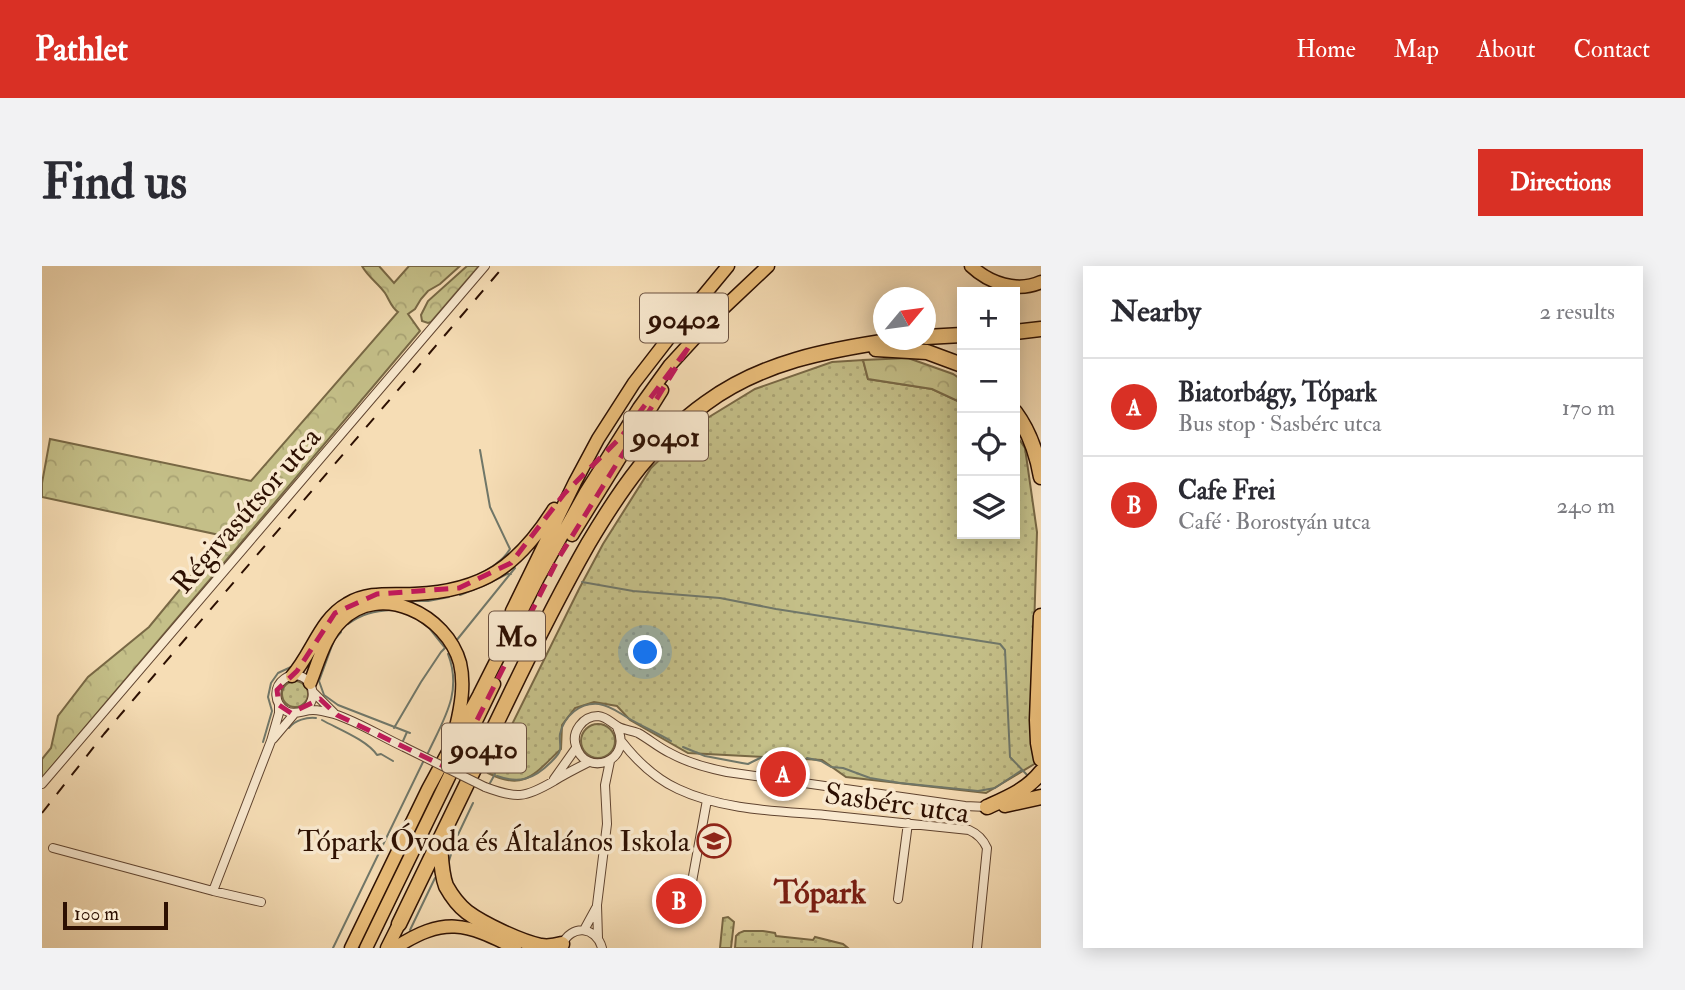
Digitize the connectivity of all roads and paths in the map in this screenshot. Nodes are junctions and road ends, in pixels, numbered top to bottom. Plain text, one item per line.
1 (485, 266) edge
2 (728, 266) edge
3 (768, 266) edge
4 (971, 266) edge
5 (1041, 282) edge
6 (1041, 329) edge
7 (1020, 331) edge
8 (957, 335) edge
9 (936, 336) edge
10 (873, 343) edge
11 (688, 348) junction
12 (840, 348) junction
13 (957, 363) edge
14 (1016, 413) edge
15 (1041, 477) edge
16 (575, 482) junction
17 (615, 499) joint
18 (1041, 617) edge
19 (292, 676) junction
20 (312, 688) junction
21 (279, 705) junction
22 (300, 712) junction
23 (337, 715) junction
24 (618, 727) junction
25 (460, 729) junction
26 (271, 741) junction
27 (622, 741) junction
28 (450, 747) junction
29 (576, 748) junction
30 (612, 759) junction
31 (1041, 759) edge
32 (591, 762) junction
33 (643, 766) junction
34 (1041, 772) edge
35 (552, 782) junction
36 (42, 784) edge
37 (605, 785) junction
38 (1035, 793) edge
39 (707, 800) junction
40 (987, 807) joint
41 (908, 823) junction
42 (440, 838) junction
43 (53, 848) dead end
44 (691, 887) dead end
45 (214, 891) junction
46 (898, 899) dead end
47 (261, 902) dead end
48 (597, 905) junction
49 (399, 923) joint
50 (584, 930) junction
51 (598, 938) junction
52 (562, 946) edge
53 (351, 948) edge
54 (366, 948) edge
55 (387, 948) edge
56 (396, 948) edge
57 (515, 948) edge
58 (602, 948) edge
59 (977, 948) edge

1 - 36 street, Régivasútsor utca
2 - 16 highway, 90402
3 - 11 highway, M0
4 - 5 highway
6 - 7 highway
8 - 9 highway
10 - 12 highway, 90401
11 - 25 highway, M0
11 - 54 highway, M0
12 - 13 highway
12 - 17 highway, 90401
14 - 15 highway
16 - 19 highway
16 - 25 highway, 90402
17 - 42 highway, 90410
18 - 31 highway
19 - 20 street
19 - 21 street
20 - 22 street
20 - 23 street
20 - 28 highway
21 - 22 street
21 - 26 street
22 - 23 street
22 - 26 street
23 - 35 street, bridge
24 - 27 street
24 - 29 street
24 - 40 street
25 - 28 highway, M0
26 - 45 street
27 - 30 street
27 - 33 street, Sasbérc utca
28 - 53 highway, M0
29 - 32 street
29 - 35 street
30 - 32 street
30 - 33 street, Sasbérc utca
30 - 37 street
32 - 35 street
32 - 37 street
33 - 39 street, Sasbérc utca
34 - 38 highway
37 - 48 street
38 - 40 highway
39 - 41 street, Sasbérc utca
39 - 44 street
41 - 46 street
41 - 59 street, Sasbérc utca
42 - 49 highway, 90410
42 - 52 highway
43 - 45 street
45 - 47 street
48 - 50 street
48 - 51 street
49 - 55 highway, 90410
50 - 51 street
50 - 52 street
51 - 58 street
56 - 57 highway

